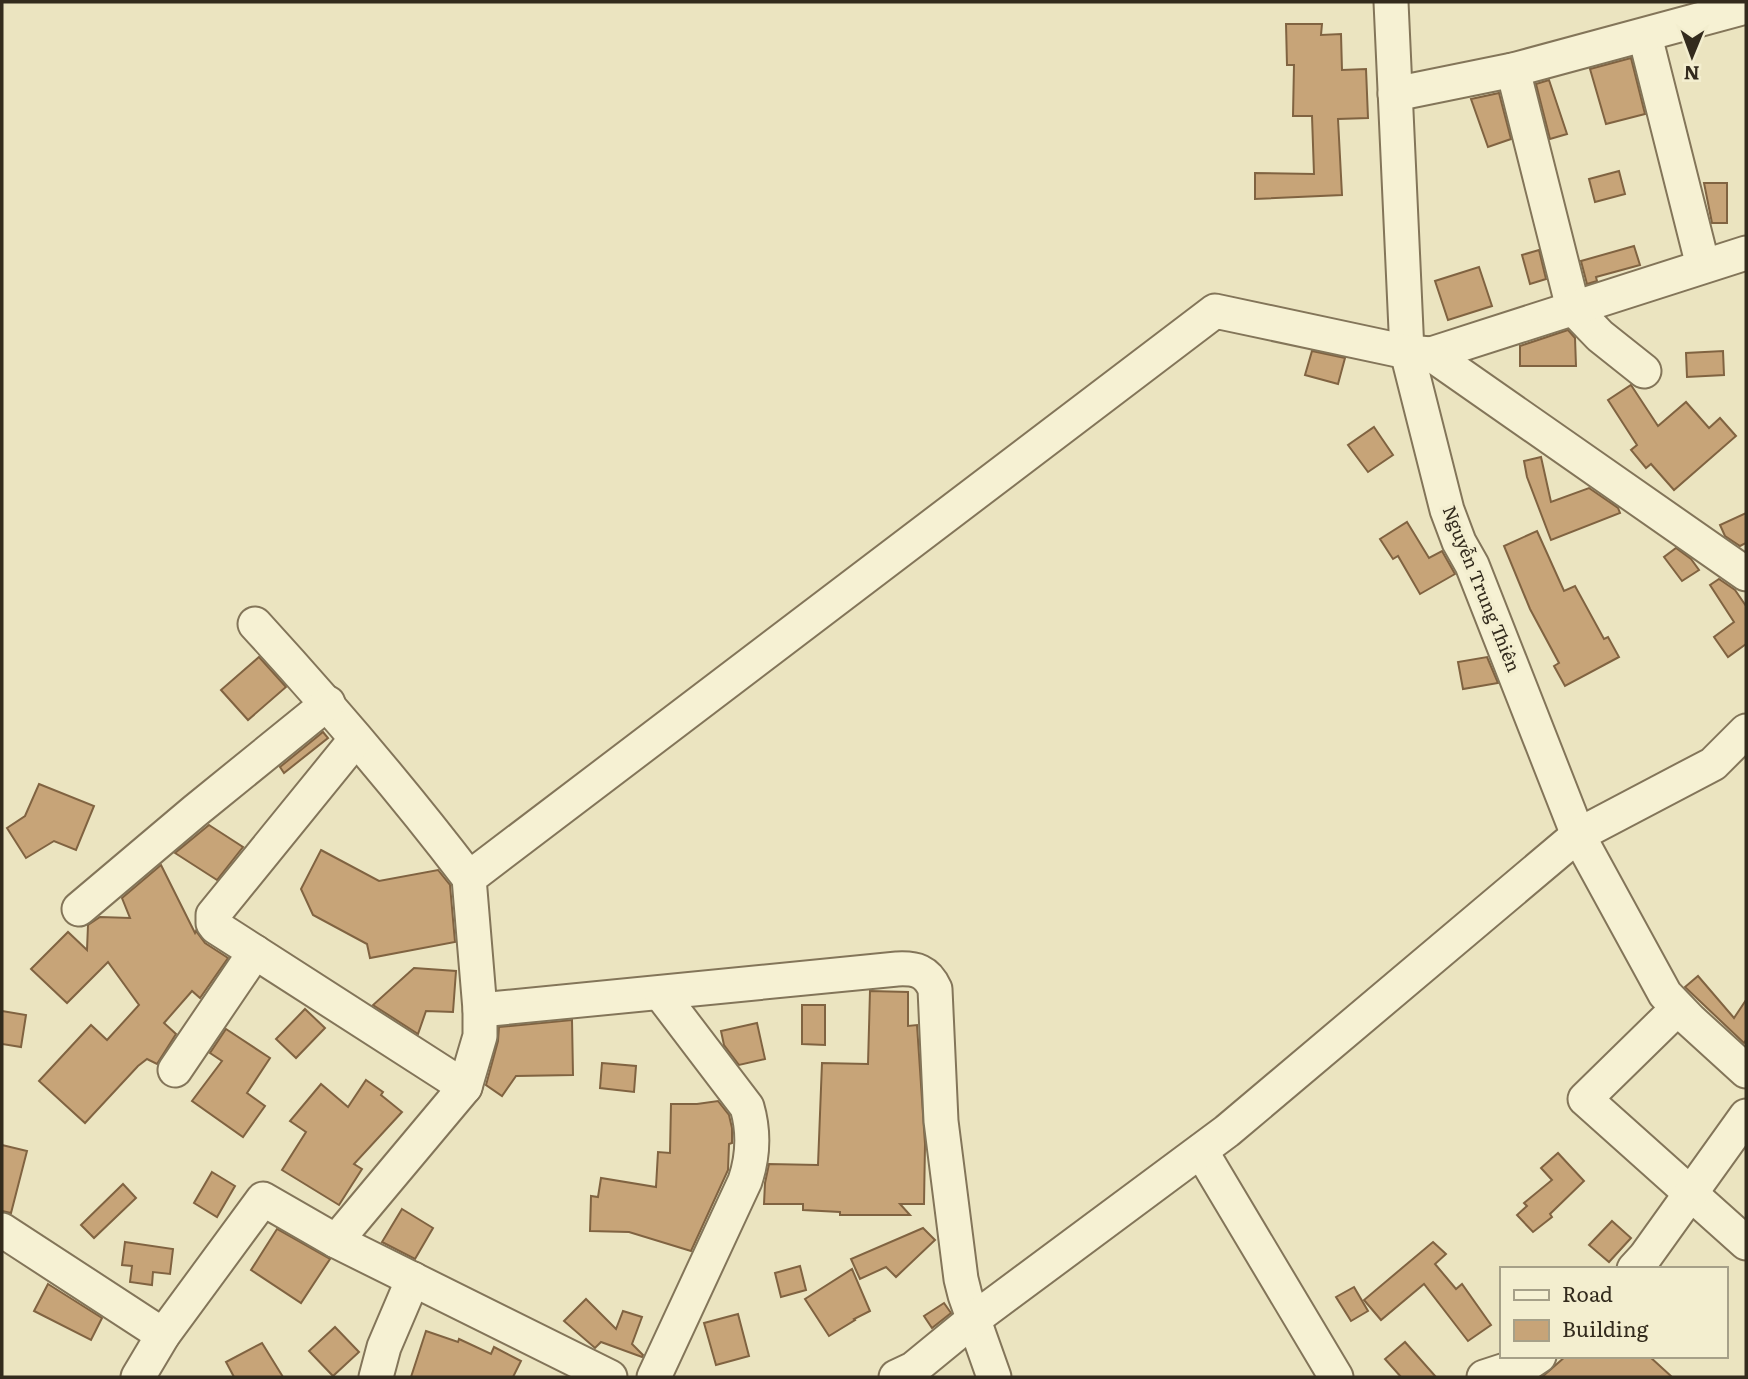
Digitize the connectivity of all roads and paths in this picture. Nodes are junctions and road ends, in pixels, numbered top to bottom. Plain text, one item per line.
1 (1391, 2) edge
2 (1746, 7) edge
3 (1645, 36) junction
4 (1513, 70) junction
5 (1395, 94) junction
6 (1746, 253) edge
7 (1703, 266) junction
8 (1573, 308) junction
9 (1419, 353) junction
10 (1644, 371) dead end
11 (1746, 574) edge
12 (256, 624) dead end
13 (328, 704) junction
14 (1746, 731) edge
15 (356, 739) junction
16 (1578, 835) junction
17 (469, 878) junction
18 (79, 909) dead end
19 (255, 952) junction
20 (661, 994) junction
21 (1678, 1008) junction
22 (480, 1010) junction
23 (174, 1070) dead end
24 (1746, 1071) edge
25 (466, 1087) junction
26 (1746, 1115) edge
27 (1201, 1151) junction
28 (1691, 1192) junction
29 (2, 1230) edge
30 (335, 1241) junction
31 (1746, 1243) edge
32 (1636, 1267) edge
33 (413, 1279) junction
34 (974, 1319) junction
35 (163, 1335) junction
36 (1536, 1358) edge
37 (603, 1376) edge
38 (138, 1377) edge
39 (376, 1377) edge
40 (654, 1377) edge
41 (897, 1377) edge
42 (995, 1377) edge
43 (1336, 1377) edge
44 (1484, 1377) edge

1 - 5 street, Nguyễn Trung Thiên
2 - 3 street
3 - 4 street
3 - 7 street
4 - 5 street
4 - 8 street
5 - 9 street, Nguyễn Trung Thiên
6 - 7 street
7 - 8 street
8 - 9 street
8 - 10 street
9 - 11 street
9 - 16 street, Nguyễn Trung Thiên
9 - 17 street
12 - 13 street
13 - 15 street
13 - 18 street
14 - 16 street
15 - 17 street
15 - 19 street
16 - 21 street, Nguyễn Trung Thiên
16 - 27 street
17 - 22 street
19 - 23 street
19 - 25 street
20 - 22 street
20 - 34 street
20 - 40 street
21 - 24 street, Nguyễn Trung Thiên
21 - 28 street
22 - 25 street
25 - 30 street
26 - 28 street
27 - 34 street
27 - 43 street
28 - 31 street
28 - 32 street
29 - 35 street
30 - 33 street
30 - 35 street
33 - 37 street
33 - 39 street
34 - 41 street
34 - 42 street
35 - 38 street
36 - 44 street

